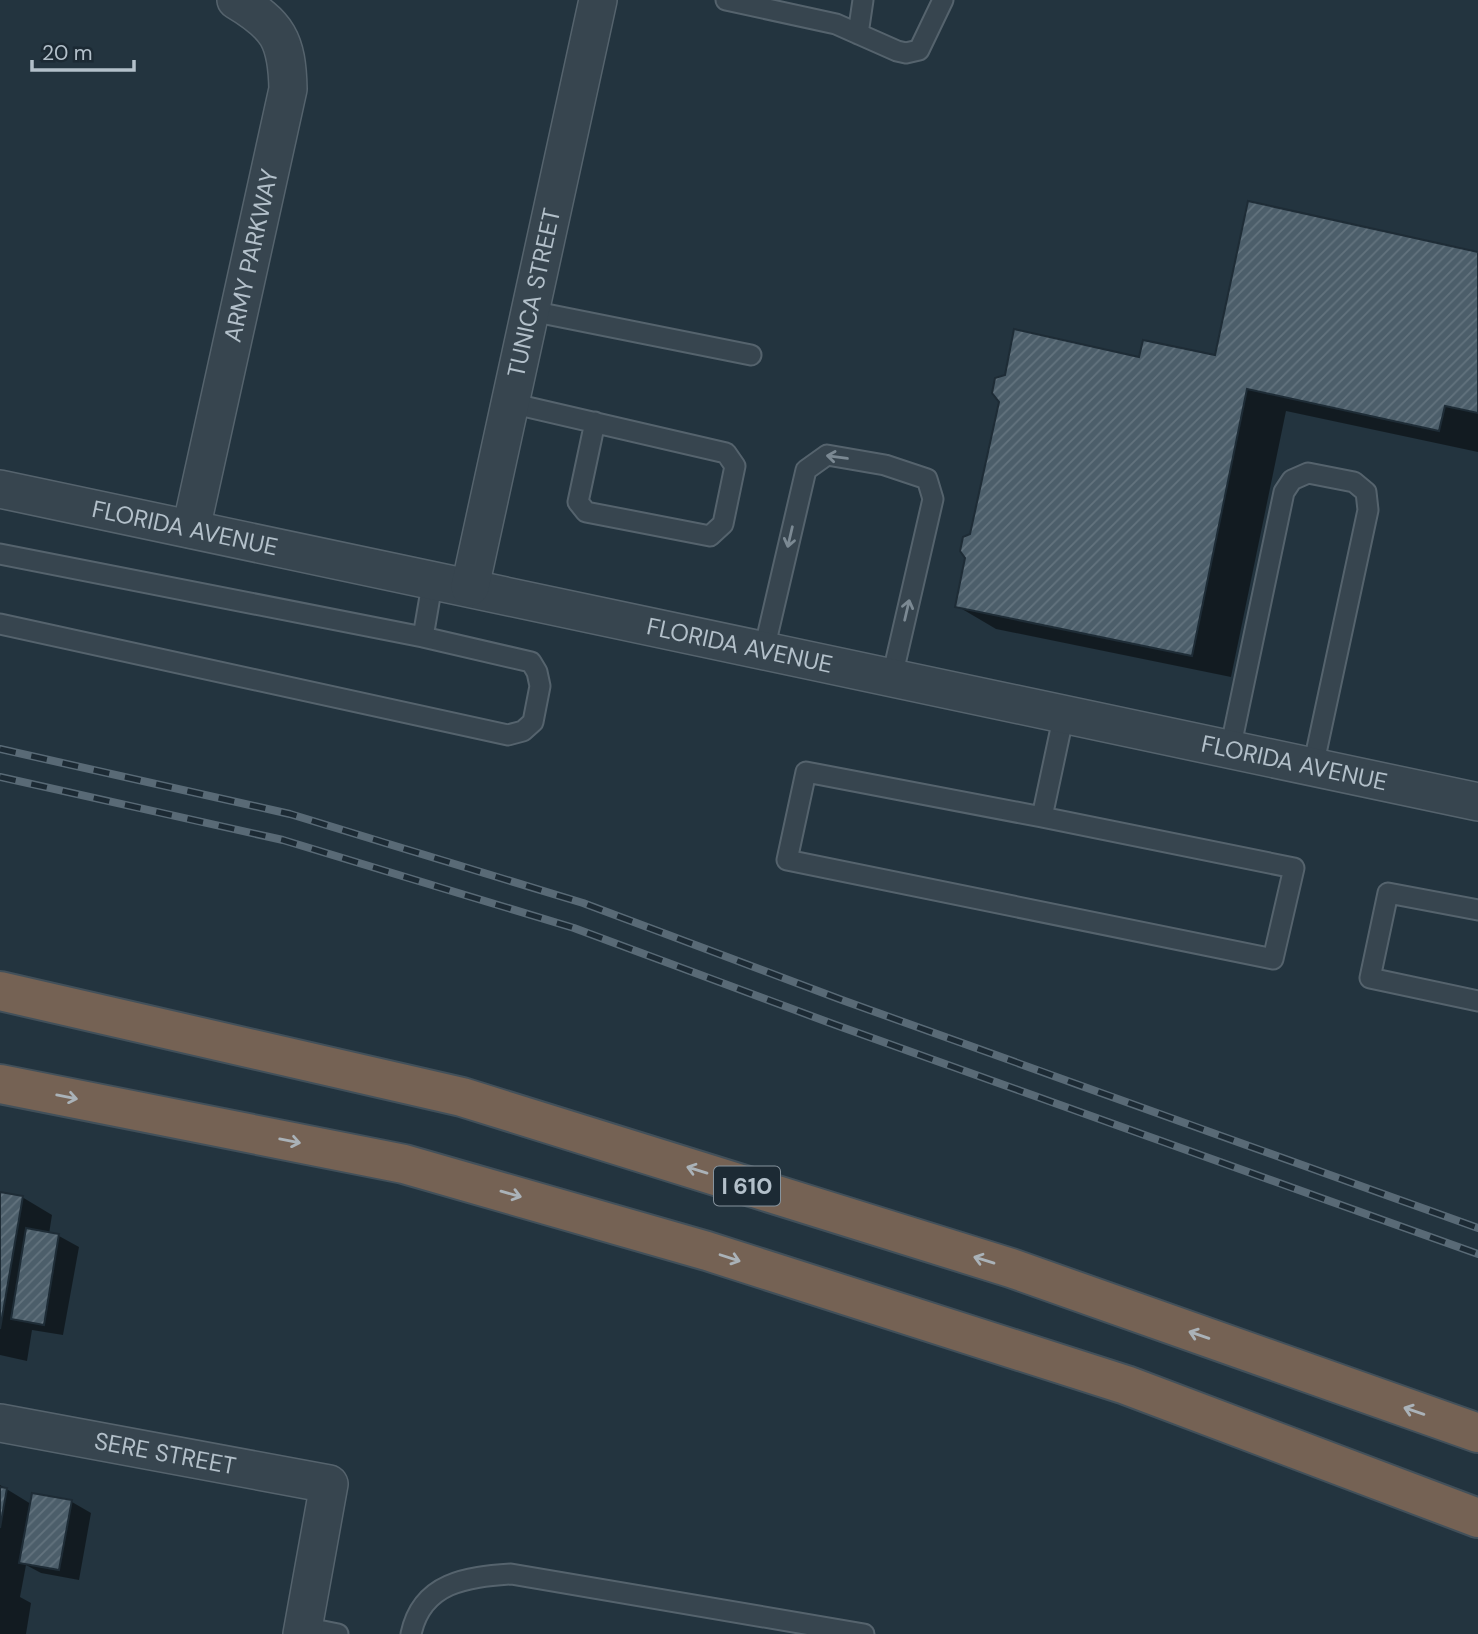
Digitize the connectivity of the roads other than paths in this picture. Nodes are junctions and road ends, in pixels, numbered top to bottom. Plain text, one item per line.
1 (236, 0) edge
2 (598, 0) edge
3 (726, 0) edge
4 (863, 0) edge
5 (943, 0) edge
6 (767, 4) edge
7 (858, 34) junction
8 (531, 311) junction
9 (751, 355) dead end
10 (510, 403) junction
11 (596, 422) junction
12 (0, 489) edge
13 (191, 529) junction
14 (0, 554) edge
15 (433, 579) junction
16 (470, 587) junction
17 (0, 624) edge
18 (424, 637) junction
19 (764, 650) junction
20 (892, 677) junction
21 (1064, 715) junction
22 (1230, 750) junction
23 (1313, 767) junction
24 (1478, 802) edge
25 (1042, 817) junction
26 (1478, 910) edge
27 (0, 990) edge
28 (1478, 1002) edge
29 (0, 1084) edge
30 (0, 1423) edge
31 (1478, 1433) edge
32 (1478, 1518) edge
33 (314, 1632) edge
34 (411, 1634) edge
35 (864, 1634) edge

1 - 13 street, ARMY PARKWAY
2 - 8 street, TUNICA STREET
3 - 6 lane
4 - 7 lane
5 - 7 lane
6 - 7 lane
8 - 9 lane
8 - 10 street, TUNICA STREET
10 - 11 lane
10 - 16 street, TUNICA STREET
11 - 11 lane
12 - 13 street, FLORIDA AVENUE
13 - 15 street, FLORIDA AVENUE
14 - 18 lane
15 - 16 street, FLORIDA AVENUE
15 - 18 lane
16 - 19 street, FLORIDA AVENUE
17 - 18 lane
19 - 20 street, FLORIDA AVENUE
20 -> 19 lane
20 - 21 street, FLORIDA AVENUE
21 - 22 street, FLORIDA AVENUE
21 - 25 lane
22 - 23 street, FLORIDA AVENUE
22 - 23 lane
23 - 24 street, FLORIDA AVENUE
25 - 25 lane
26 - 28 lane
31 -> 27 highway, I 610
29 -> 32 highway
30 - 33 street, SERE STREET
34 - 35 lane

